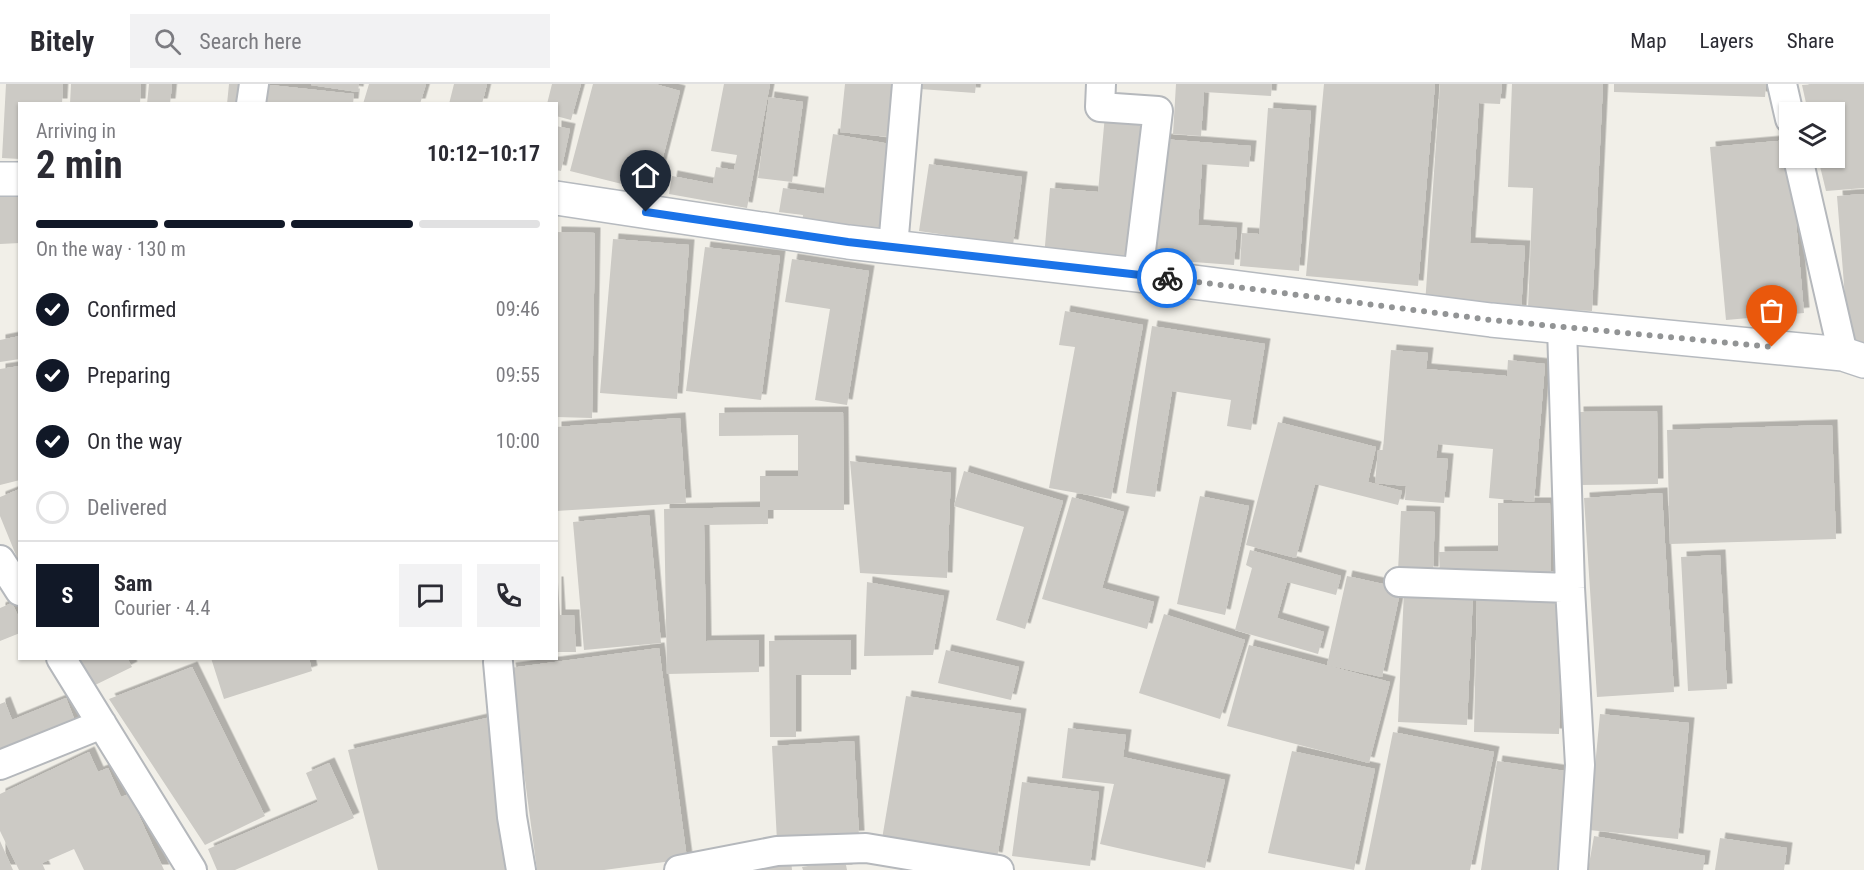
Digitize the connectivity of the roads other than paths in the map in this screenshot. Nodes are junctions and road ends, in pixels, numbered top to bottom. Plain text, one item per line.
1 (254, 84) edge
2 (907, 84) edge
3 (1101, 84) edge
4 (1782, 84) edge
5 (251, 102) edge
6 (1786, 102) edge
7 (1801, 168) edge
8 (0, 179) edge
9 (18, 179) edge
10 (558, 198) edge
11 (893, 247) junction
12 (1138, 275) junction
13 (1562, 327) junction
14 (1853, 357) edge
15 (0, 560) edge
16 (1399, 582) dead end
17 (18, 588) edge
18 (1570, 588) junction
19 (62, 660) edge
20 (498, 662) dead end
21 (102, 724) junction
22 (0, 765) edge
23 (192, 870) edge
24 (521, 870) edge
25 (679, 870) edge
26 (999, 870) edge
27 (1573, 870) edge

1 - 5 street
2 - 11 street
3 - 12 street
4 - 6 street
7 - 14 street
8 - 9 street
10 - 11 street
11 - 12 street
12 - 13 street
13 - 14 street
13 - 18 street
15 - 17 street
16 - 18 street
18 - 27 street
19 - 21 street
20 - 24 street
21 - 22 street
21 - 23 street
25 - 26 street

